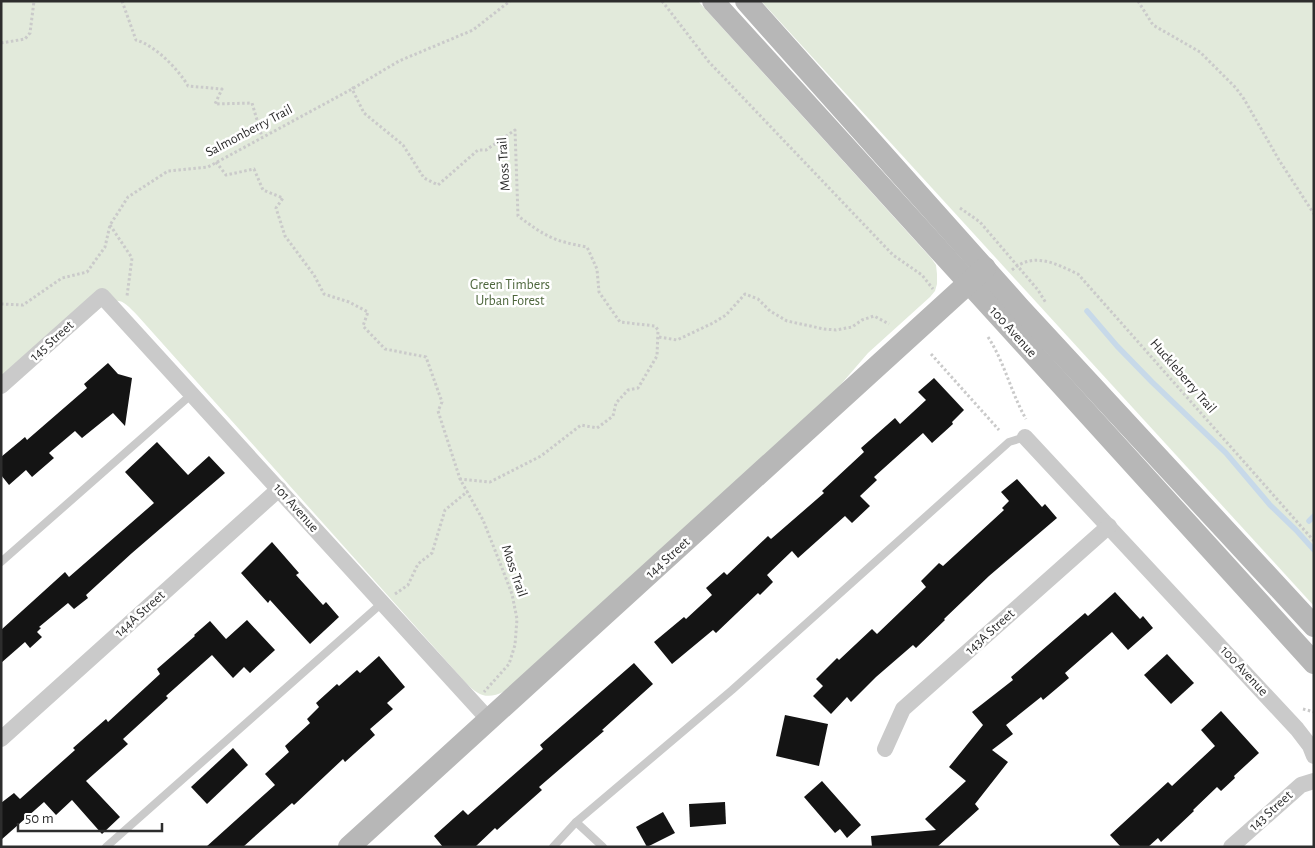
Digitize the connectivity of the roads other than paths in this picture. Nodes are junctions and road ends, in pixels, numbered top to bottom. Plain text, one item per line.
1 (713, 1) edge
2 (746, 1) edge
3 (985, 268) junction
4 (969, 283) junction
5 (102, 296) joint
6 (1, 386) edge
7 (192, 394) junction
8 (1025, 437) joint
9 (279, 489) junction
10 (1109, 526) junction
11 (1, 562) edge
12 (382, 603) junction
13 (1314, 626) edge
14 (1314, 663) edge
15 (490, 721) junction
16 (1, 739) edge
17 (885, 749) dead end
18 (1314, 756) edge
19 (1314, 781) edge
20 (576, 822) junction
21 (106, 847) edge
22 (349, 847) edge
23 (553, 847) edge
24 (603, 847) edge
25 (1232, 847) edge

1 - 4 main road, 100 Avenue
2 - 3 main road, 100 Avenue
3 - 4 main road, 144 Street
3 - 13 main road, 100 Avenue
4 - 14 main road, 100 Avenue
4 - 15 main road, 144 Street
5 - 6 street, 145 Street
5 - 7 street, 101 Avenue
7 - 9 street, 101 Avenue
7 - 11 lane
8 - 10 street, 100 Avenue
8 - 20 lane
9 - 12 street, 101 Avenue
9 - 16 street, 144A Street
10 - 17 street, 143A Street
10 - 18 street, 100 Avenue
12 - 15 street, 101 Avenue
12 - 21 lane
15 - 22 main road, 144 Street
19 - 25 street, 143 Street
20 - 23 lane
20 - 24 lane

